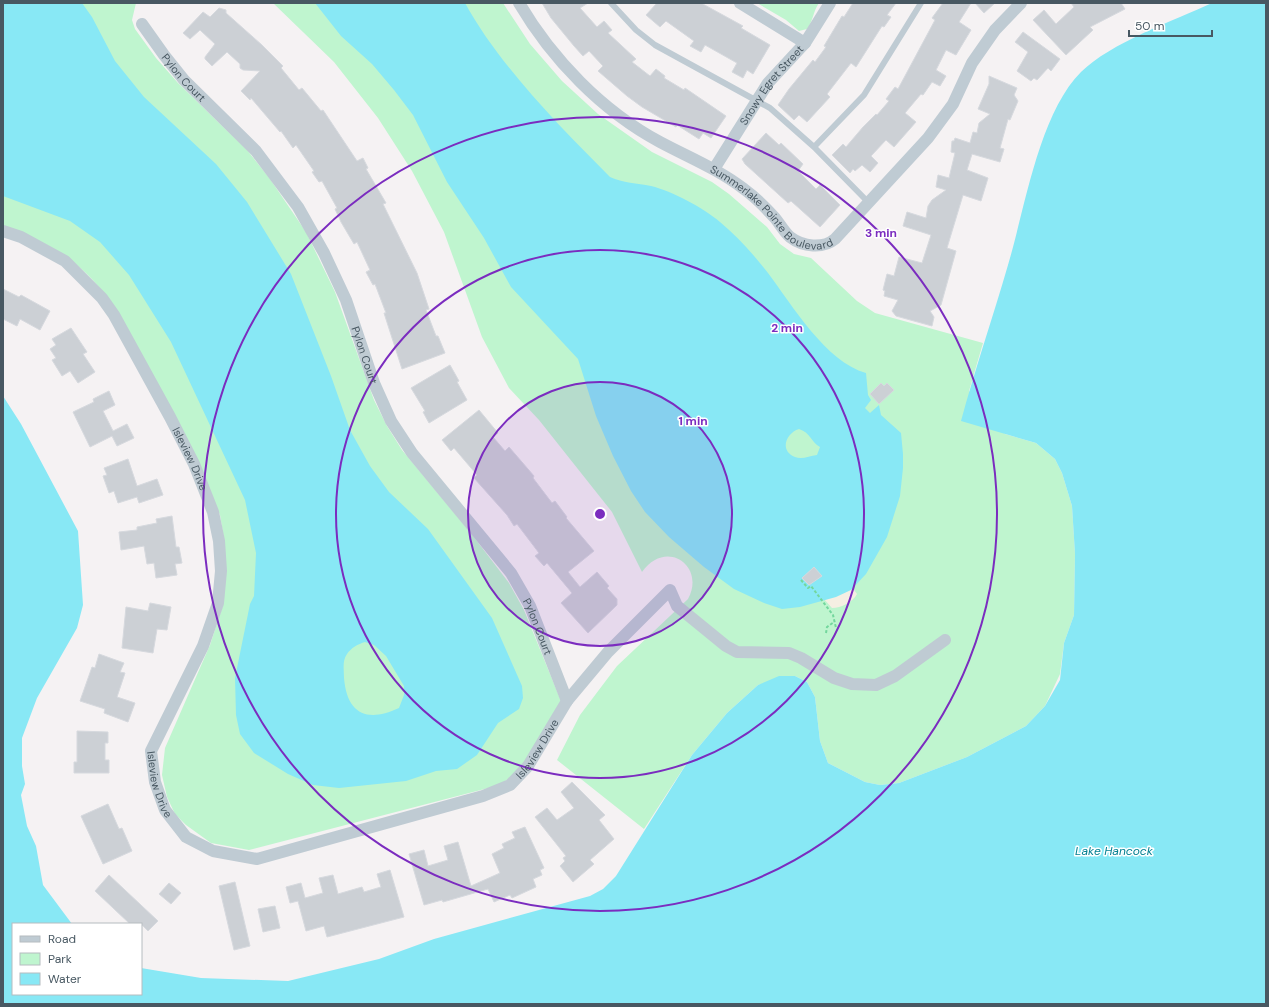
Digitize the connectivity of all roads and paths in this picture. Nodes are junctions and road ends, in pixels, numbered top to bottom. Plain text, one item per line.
1 (519, 3) edge
2 (611, 3) edge
3 (740, 3) edge
4 (830, 3) edge
5 (921, 3) edge
6 (1021, 3) edge
7 (142, 24) dead end
8 (805, 43) junction
9 (758, 100) junction
10 (814, 147) junction
11 (714, 168) junction
12 (869, 202) junction
13 (3, 231) edge
14 (801, 580) dead end
15 (834, 622) junction
16 (836, 628) dead end
17 (826, 633) dead end
18 (945, 640) dead end
19 (567, 701) junction

1 - 11 street, Summerlake Pointe Boulevard
2 - 9 lane
3 - 8 street
4 - 8 street, Snowy Egret Street
5 - 10 lane
6 - 12 street, Summerlake Pointe Boulevard
7 - 19 street, Pylon Court
8 - 9 street, Snowy Egret Street
9 - 10 lane
9 - 11 street, Snowy Egret Street
10 - 12 lane
11 - 12 street, Summerlake Pointe Boulevard
13 - 19 street, Isleview Drive
14 - 15 path
15 - 16 path
15 - 17 path
18 - 19 street, Isleview Drive

